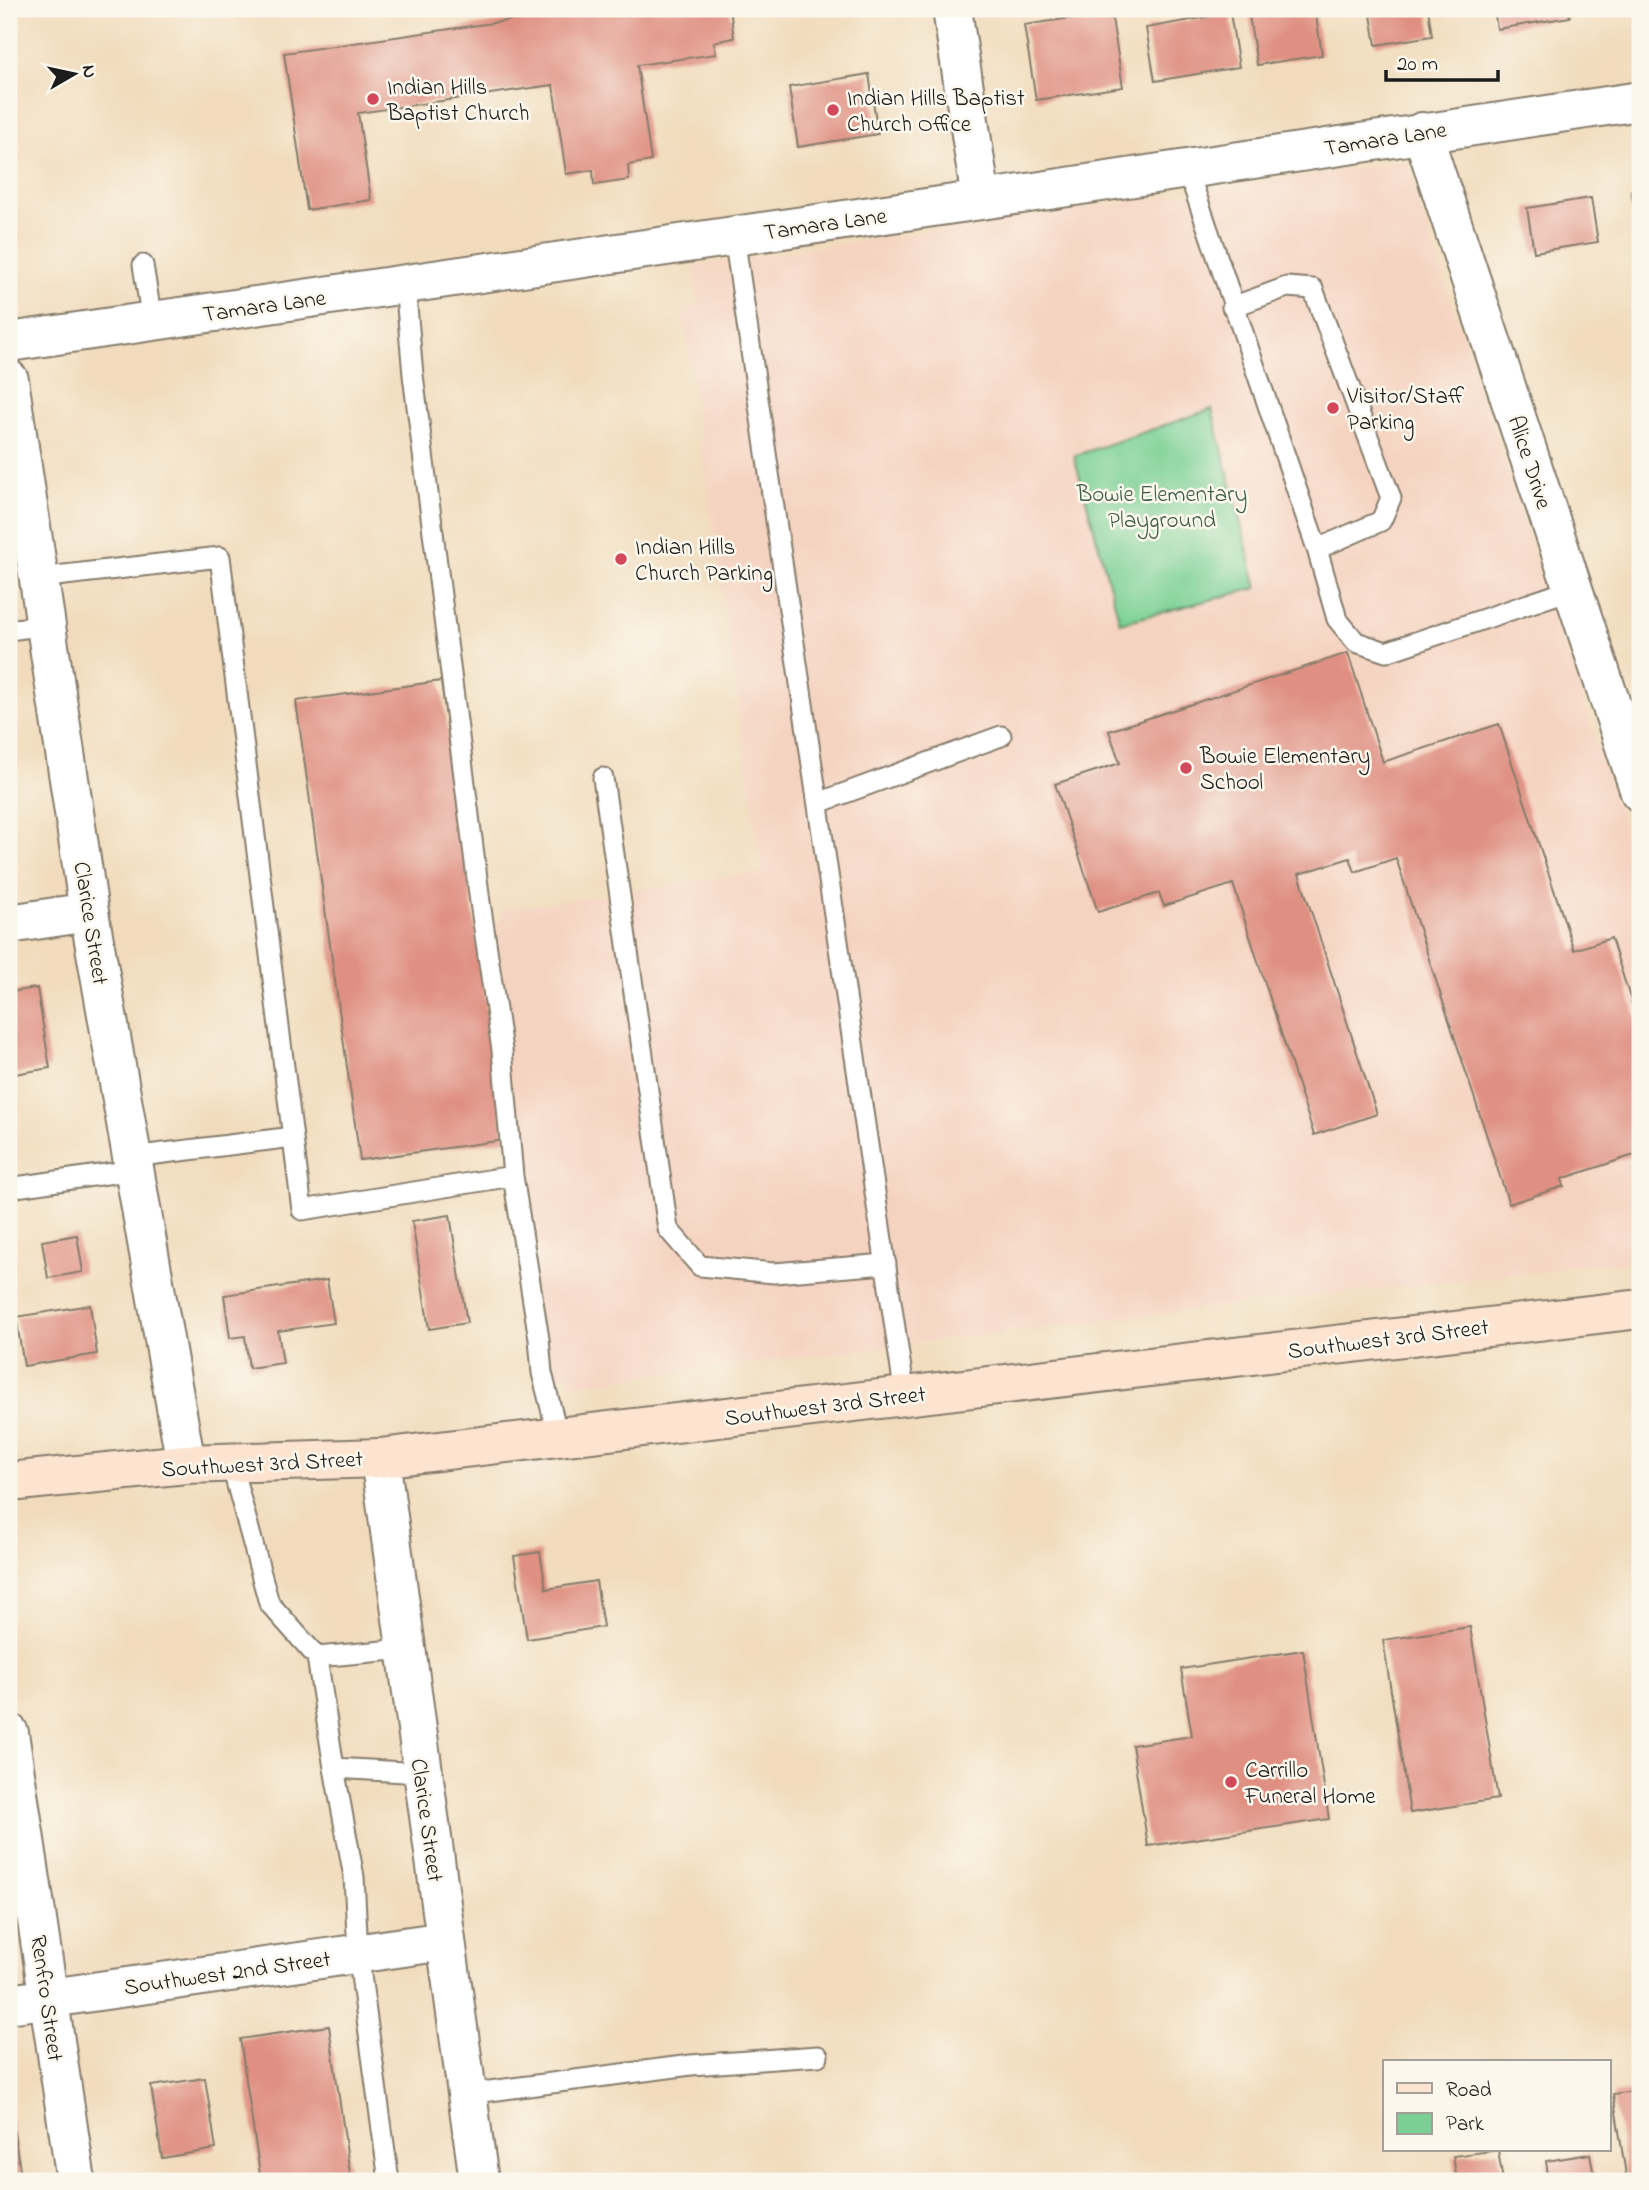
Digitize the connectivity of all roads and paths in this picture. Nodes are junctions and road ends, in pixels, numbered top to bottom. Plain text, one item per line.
1 (952, 9) edge
2 (1640, 101) edge
3 (1422, 132) junction
4 (1186, 168) junction
5 (981, 200) junction
6 (734, 236) junction
7 (143, 265) dead end
8 (405, 284) junction
9 (1232, 307) junction
10 (152, 321) junction
11 (9, 342) edge
12 (9, 380) edge
13 (1317, 549) junction
14 (39, 578) junction
15 (1573, 589) junction
16 (46, 625) junction
17 (9, 630) edge
18 (1628, 718) edge
19 (1001, 736) dead end
20 (603, 778) dead end
21 (1640, 792) edge
22 (818, 803) junction
23 (89, 912) junction
24 (9, 924) edge
25 (293, 1137) junction
26 (133, 1163) junction
27 (513, 1175) junction
28 (9, 1188) edge
29 (886, 1264) junction
30 (1640, 1309) edge
31 (905, 1396) junction
32 (558, 1437) junction
33 (380, 1458) junction
34 (231, 1463) junction
35 (186, 1464) junction
36 (9, 1482) edge
37 (405, 1649) junction
38 (317, 1657) junction
39 (9, 1732) edge
40 (334, 1768) junction
41 (422, 1773) junction
42 (445, 1941) junction
43 (358, 1954) junction
44 (48, 1998) junction
45 (9, 2004) edge
46 (818, 2056) dead end
47 (466, 2094) junction
48 (76, 2181) edge
49 (389, 2181) edge
50 (479, 2181) edge

1 - 5 street
2 - 3 street, Tamara Lane
3 - 4 street, Tamara Lane
3 - 15 street, Alice Drive
4 - 5 street, Tamara Lane
4 - 9 lane
5 - 6 street, Tamara Lane
6 - 8 street, Tamara Lane
6 - 22 lane
7 - 10 lane
8 - 10 street, Tamara Lane
8 - 27 lane
9 - 13 lane
9 - 13 lane
10 - 11 street, Tamara Lane
12 - 14 street, Clarice Street
13 - 15 lane
14 - 16 street, Clarice Street
14 - 25 lane
15 - 18 street, Alice Drive
16 - 17 lane
16 - 23 street, Clarice Street
18 - 21 street, Alice Drive
19 - 22 lane
20 - 29 lane
22 - 29 lane
23 - 24 street
23 - 26 street, Clarice Street
25 - 26 lane
25 - 27 lane
26 - 28 lane
26 - 35 street, Clarice Street
27 - 32 lane
29 - 31 lane
30 - 31 street, Southwest 3rd Street
31 - 32 street, Southwest 3rd Street
32 - 33 street, Southwest 3rd Street
33 - 34 street, Southwest 3rd Street
33 - 37 street, Clarice Street
34 - 35 street, Southwest 3rd Street
34 - 38 lane
35 - 36 street, Southwest 3rd Street
37 - 38 lane
37 - 41 street, Clarice Street
38 - 40 lane
39 - 44 street, Renfro Street
40 - 41 lane
40 - 43 lane
41 - 42 street, Clarice Street
42 - 43 street, Southwest 2nd Street
42 - 47 street, Clarice Street
43 - 44 street, Southwest 2nd Street
43 - 49 lane
44 - 45 street, Southwest 2nd Street
44 - 48 street, Renfro Street
46 - 47 lane
47 - 50 street, Clarice Street

